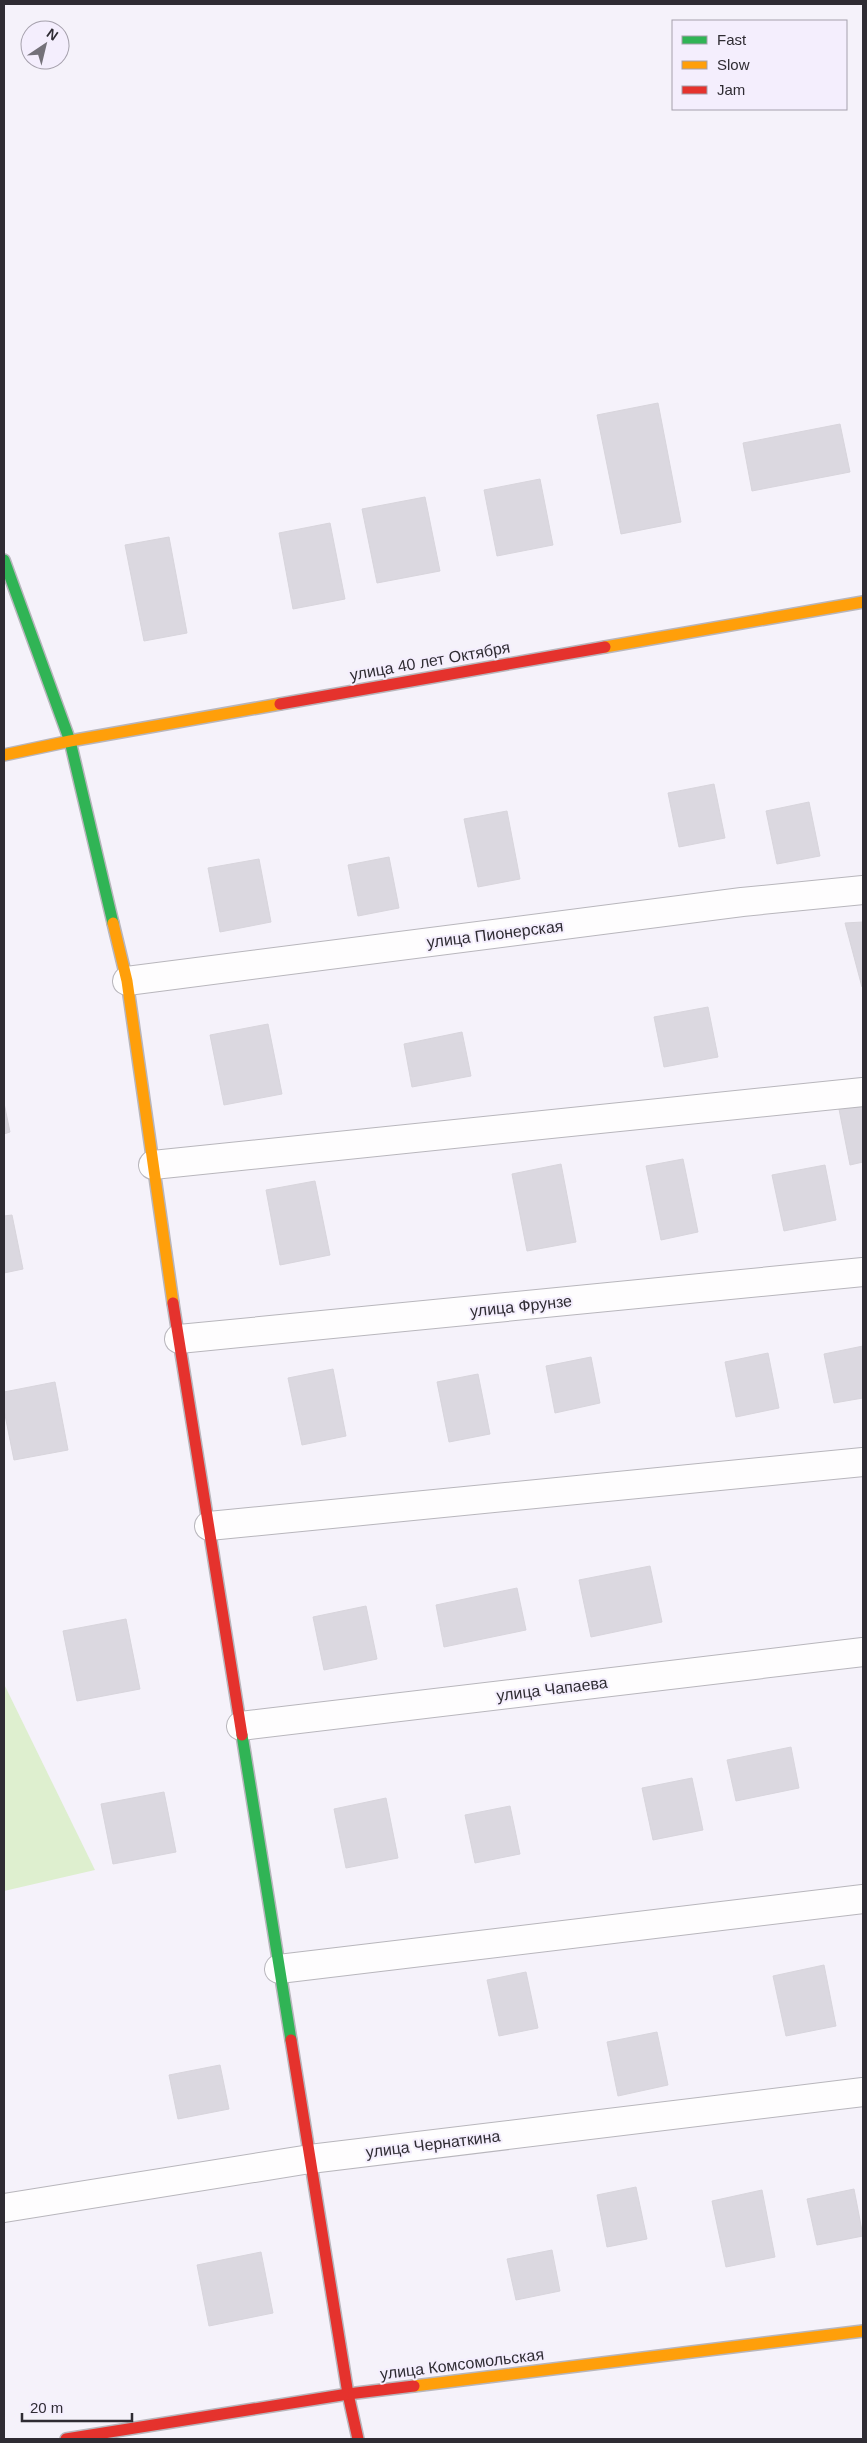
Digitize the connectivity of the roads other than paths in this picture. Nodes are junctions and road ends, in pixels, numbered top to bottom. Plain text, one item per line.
1 (4, 560) edge
2 (863, 602) edge
3 (70, 741) junction
4 (4, 756) edge
5 (863, 890) edge
6 (127, 981) junction
7 (863, 1092) edge
8 (153, 1165) junction
9 (863, 1272) edge
10 (179, 1339) junction
11 (863, 1462) edge
12 (209, 1526) junction
13 (863, 1652) edge
14 (241, 1726) junction
15 (863, 1899) edge
16 (279, 1968) junction
17 (863, 2092) edge
18 (310, 2159) junction
19 (4, 2208) edge
20 (863, 2331) edge
21 (348, 2394) junction
22 (66, 2439) edge
23 (358, 2439) edge

1 - 3 street
2 - 3 street, улица 40 лет Октября
3 - 4 street, улица 40 лет Октября
3 - 6 street
5 - 6 street, улица Пионерская
6 - 8 street
7 - 8 street
8 - 10 street
9 - 10 street, улица Фрунзе
10 - 12 street
11 - 12 street
12 - 14 street
13 - 14 street, улица Чапаева
14 - 16 street
15 - 16 street
16 - 18 street
17 - 18 street, улица Чернаткина
18 - 19 street, улица Чернаткина
18 - 21 street
20 - 21 street, улица Комсомольская
21 - 22 street, улица Комсомольская
21 - 23 street

